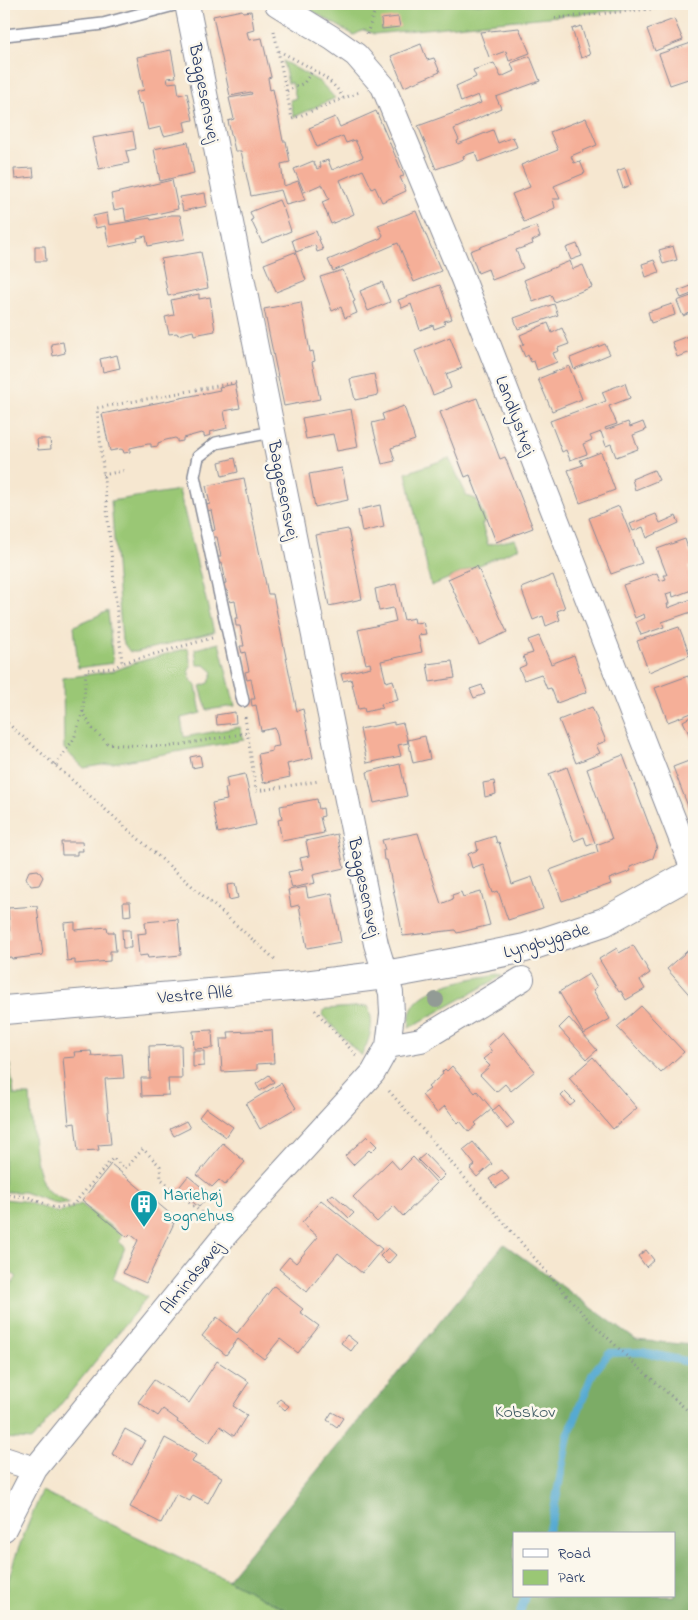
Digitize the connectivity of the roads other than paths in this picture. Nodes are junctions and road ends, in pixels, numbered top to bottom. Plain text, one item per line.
1 (178, 4) edge
2 (187, 4) edge
3 (275, 13) edge
4 (5, 35) dead end
5 (272, 432) junction
6 (243, 701) road end
7 (694, 872) edge
8 (386, 976) junction
9 (522, 979) dead end
10 (4, 1010) edge
11 (388, 1046) junction
12 (4, 1459) edge
13 (35, 1468) junction
14 (4, 1529) edge

1 - 4 lane
2 - 5 street, Baggesensvej
3 - 7 street, Landlystvej
5 - 6 lane
5 - 8 street, Baggesensvej
7 - 8 street, Lyngbygade
8 - 10 street, Vestre Allé
8 - 11 street, Almindsøvej
9 - 11 street, Lyngbygade
11 - 13 street, Almindsøvej
12 - 13 street
13 - 14 street, Almindsøvej

